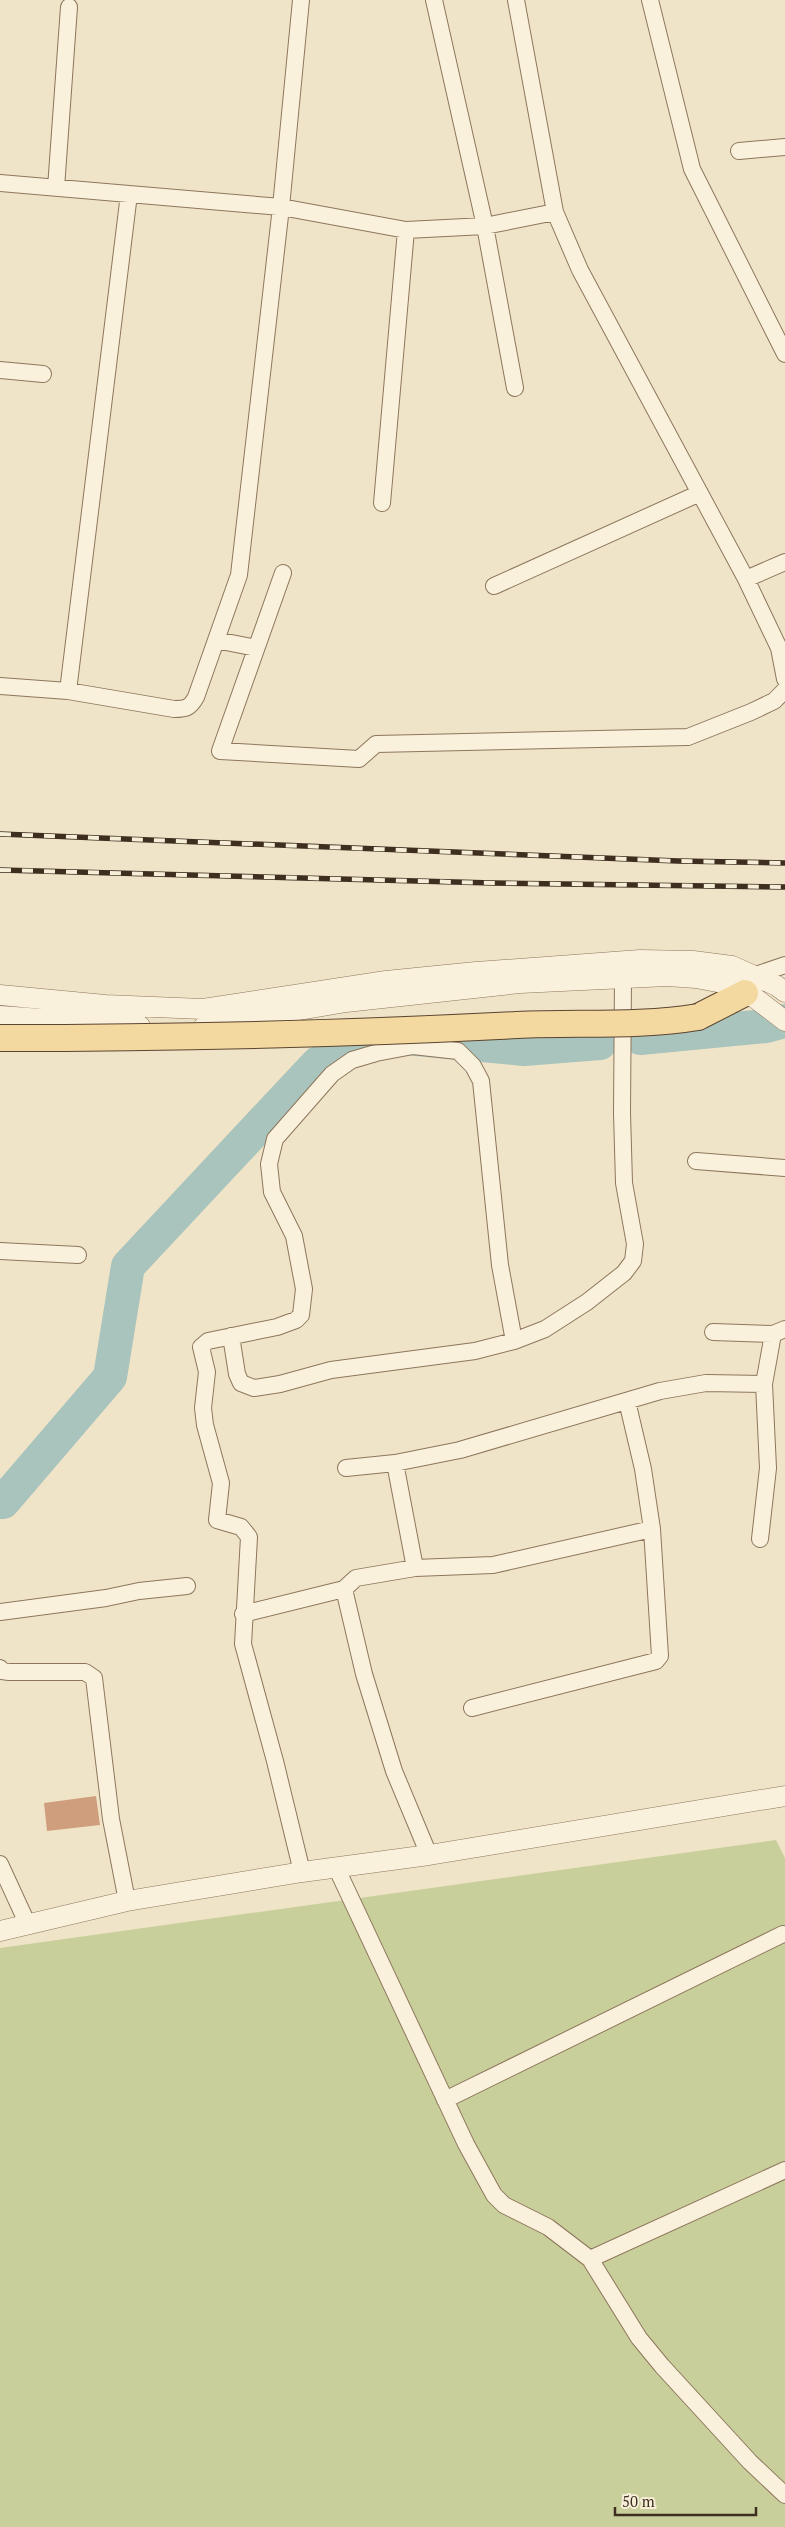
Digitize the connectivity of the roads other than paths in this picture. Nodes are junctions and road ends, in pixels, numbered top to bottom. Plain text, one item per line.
1 (300, 0) edge
2 (434, 0) edge
3 (516, 0) edge
4 (650, 0) edge
5 (69, 7) dead end
6 (785, 147) edge
7 (739, 150) dead end
8 (0, 184) edge
9 (56, 188) junction
10 (129, 194) junction
11 (281, 207) junction
12 (555, 212) junction
13 (485, 226) junction
14 (406, 230) junction
15 (785, 354) edge
16 (0, 370) edge
17 (43, 374) dead end
18 (515, 388) dead end
19 (700, 493) junction
20 (382, 503) dead end
21 (785, 562) edge
22 (283, 573) dead end
23 (746, 579) junction
24 (494, 586) dead end
25 (216, 640) junction
26 (256, 648) junction
27 (782, 648) edge
28 (785, 679) edge
29 (0, 686) edge
30 (785, 690) edge
31 (68, 691) junction
32 (785, 965) edge
33 (623, 978) junction
34 (746, 988) junction
35 (781, 989) edge
36 (0, 995) edge
37 (0, 1016) edge
38 (785, 1021) edge
39 (0, 1038) edge
40 (696, 1161) dead end
41 (785, 1168) edge
42 (0, 1251) edge
43 (78, 1255) dead end
44 (713, 1332) dead end
45 (779, 1332) edge
46 (231, 1336) junction
47 (514, 1341) junction
48 (764, 1384) junction
49 (627, 1401) junction
50 (395, 1463) junction
51 (346, 1468) dead end
52 (652, 1529) junction
53 (760, 1539) dead end
54 (415, 1568) junction
55 (187, 1586) dead end
56 (344, 1589) junction
57 (0, 1612) edge
58 (244, 1614) junction
59 (0, 1668) edge
60 (472, 1708) dead end
61 (785, 1796) edge
62 (429, 1855) junction
63 (0, 1864) edge
64 (336, 1868) junction
65 (302, 1872) junction
66 (128, 1901) junction
67 (28, 1925) junction
68 (0, 1931) edge
69 (783, 1934) dead end
70 (445, 2100) junction
71 (785, 2170) edge
72 (590, 2259) junction
73 (785, 2494) edge

1 - 11 street
2 - 13 street
3 - 12 street
4 - 15 street
5 - 9 street
6 - 7 street
8 - 9 street
9 - 10 street
10 - 11 street
10 - 31 street
11 - 14 street
11 - 25 street
12 - 13 street
12 - 19 street
13 - 14 street
13 - 18 street
14 - 20 street
16 - 17 street
19 - 23 street
19 - 24 street
21 - 23 street
22 - 26 street
23 - 27 street
25 - 26 street
25 - 31 street
26 - 30 street
27 - 28 street
29 - 31 street
32 - 34 street
33 - 34 street
33 - 37 street
33 - 47 street
34 - 35 street
34 - 36 street
34 - 38 street
34 - 39 main road, bridge
40 - 41 street
42 - 43 street
44 - 45 street
45 - 48 street
46 - 47 street
46 - 47 street
46 - 58 street
48 - 49 street
48 - 53 street
49 - 50 street
49 - 52 street
50 - 51 street
50 - 54 street
52 - 54 street
52 - 60 street
54 - 56 street
55 - 57 street
56 - 58 street
56 - 62 street
58 - 65 street
59 - 66 street
61 - 62 street
62 - 64 street
63 - 67 street
64 - 65 street
64 - 70 street
65 - 66 street
66 - 67 street
67 - 68 street
69 - 70 street
70 - 72 street
71 - 72 street
72 - 73 street

